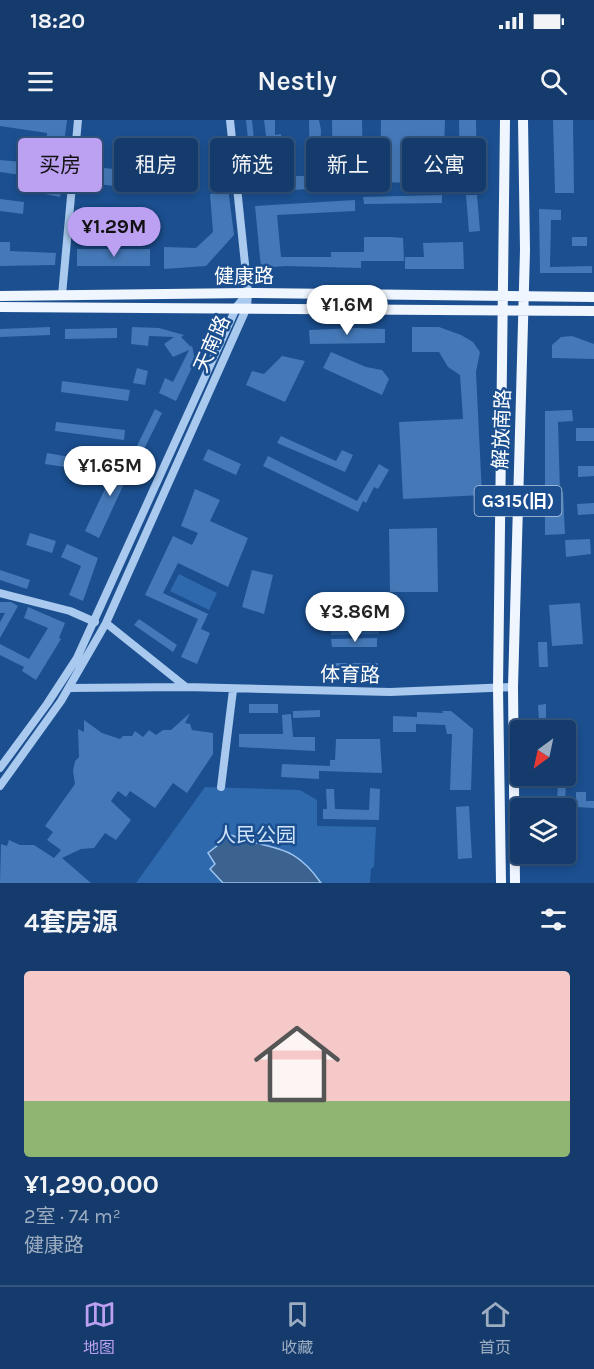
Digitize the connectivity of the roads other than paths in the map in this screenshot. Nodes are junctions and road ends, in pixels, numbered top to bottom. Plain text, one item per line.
1 (78, 120) edge
2 (230, 120) edge
3 (505, 120) edge
4 (523, 120) edge
5 (248, 293) junction
6 (62, 295) junction
7 (503, 295) junction
8 (0, 296) edge
9 (524, 296) junction
10 (594, 297) edge
11 (242, 306) junction
12 (0, 307) edge
13 (524, 309) junction
14 (503, 310) junction
15 (594, 311) edge
16 (0, 593) edge
17 (94, 622) junction
18 (106, 623) junction
19 (186, 687) junction
20 (513, 687) junction
21 (69, 688) junction
22 (498, 688) junction
23 (233, 690) junction
24 (0, 768) edge
25 (0, 786) edge
26 (221, 787) dead end
27 (501, 883) edge
28 (515, 883) edge

1 - 6 street
2 - 5 street
3 - 7 main road, 解放南路 / G315(旧)
4 - 9 main road, 解放南路 / G315(旧)
5 - 6 main road, 健康路
5 - 7 main road, 健康路
5 - 11 street, 天南路
6 - 8 main road, 健康路
7 - 9 main road, 健康路
7 - 14 main road, 解放南路 / G315(旧)
9 - 10 main road, 健康路
9 - 13 main road, 解放南路 / G315(旧)
11 - 12 main road, 健康路
11 - 14 main road, 健康路
11 - 17 street, 天南路
11 - 18 street, 天南路
13 - 14 main road, 健康路
13 - 15 main road, 健康路
13 - 20 main road, 解放南路 / G315(旧)
14 - 22 main road, 解放南路 / G315(旧)
16 - 17 street
17 - 24 street, 天南路
18 - 19 street
18 - 21 street, 天南路
19 - 21 street, 体育路
19 - 23 street, 体育路
20 - 22 street, 体育路
20 - 28 main road, 解放南路 / G315(旧)
21 - 25 street, 天南路
22 - 23 street, 体育路
22 - 27 main road, 解放南路 / G315(旧)
23 - 26 street

